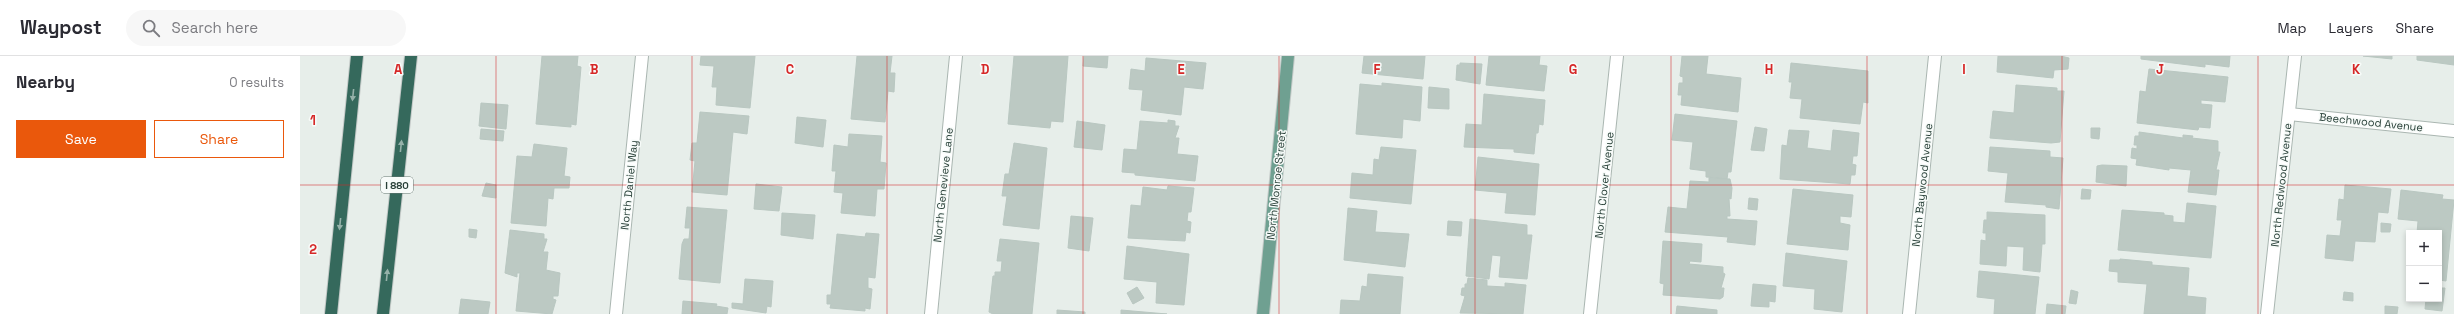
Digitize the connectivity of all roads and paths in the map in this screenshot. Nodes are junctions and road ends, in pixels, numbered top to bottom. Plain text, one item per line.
1 (357, 56) edge
2 (410, 56) edge
3 (642, 56) edge
4 (956, 56) edge
5 (1288, 56) edge
6 (1617, 56) edge
7 (1935, 56) edge
8 (2295, 56) edge
9 (2289, 114) junction
10 (2454, 131) edge
11 (331, 314) edge
12 (382, 314) edge
13 (616, 314) edge
14 (931, 314) edge
15 (1263, 314) edge
16 (1590, 314) edge
17 (1909, 314) edge
18 (2267, 314) edge

1 -> 11 highway
12 -> 2 highway, I 880
3 - 13 street, North Daniel Way
4 - 14 street, North Genevieve Lane
5 - 15 main road, North Monroe Street
6 - 16 street, North Clover Avenue
7 - 17 street, North Baywood Avenue
8 - 9 street, North Redwood Avenue
9 - 10 street, Beechwood Avenue
9 - 18 street, North Redwood Avenue

